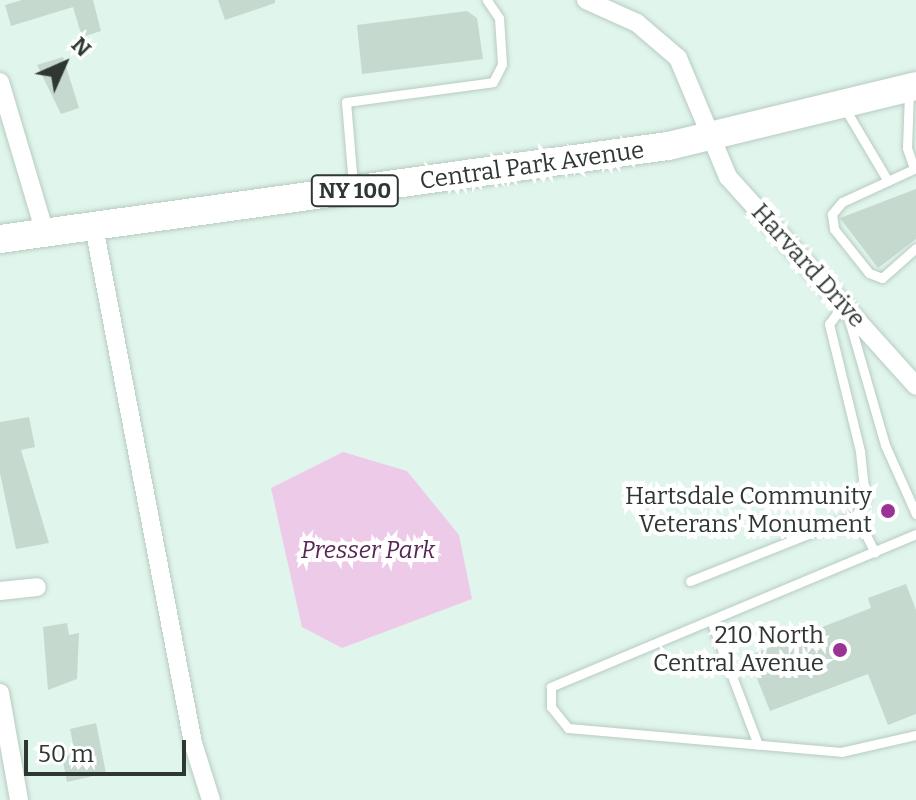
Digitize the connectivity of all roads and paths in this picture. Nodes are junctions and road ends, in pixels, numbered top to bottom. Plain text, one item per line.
1 (487, 0) edge
2 (586, 0) edge
3 (0, 82) edge
4 (913, 87) edge
5 (844, 107) junction
6 (709, 139) junction
7 (915, 168) edge
8 (888, 181) junction
9 (354, 191) junction
10 (94, 227) junction
11 (45, 233) junction
12 (0, 239) edge
13 (916, 248) edge
14 (836, 304) junction
15 (916, 386) edge
16 (916, 514) edge
17 (856, 515) junction
18 (916, 534) edge
19 (875, 553) junction
20 (690, 581) dead end
21 (37, 587) dead end
22 (0, 591) edge
23 (712, 623) junction
24 (0, 693) edge
25 (916, 735) edge
26 (758, 745) junction
27 (19, 800) edge
28 (211, 800) edge

1 - 9 lane
2 - 6 street, Harvard Drive
3 - 11 street
4 - 5 main road, Central Park Avenue / NY 100
4 - 7 lane
5 - 6 main road, Central Park Avenue / NY 100
5 - 8 lane
6 - 9 main road, Central Park Avenue / NY 100
6 - 14 street, Harvard Drive
7 - 8 lane
8 - 13 lane
9 - 10 main road, Central Park Avenue / NY 100
10 - 11 main road, Central Park Avenue / NY 100
10 - 28 street
11 - 12 main road, Central Park Avenue / NY 100
14 - 15 street, Harvard Drive
14 - 16 lane
14 - 17 lane
17 - 19 lane
17 - 20 lane
18 - 19 lane
19 - 23 lane
21 - 22 street
23 - 26 lane
23 - 26 lane
24 - 27 street
25 - 26 lane

